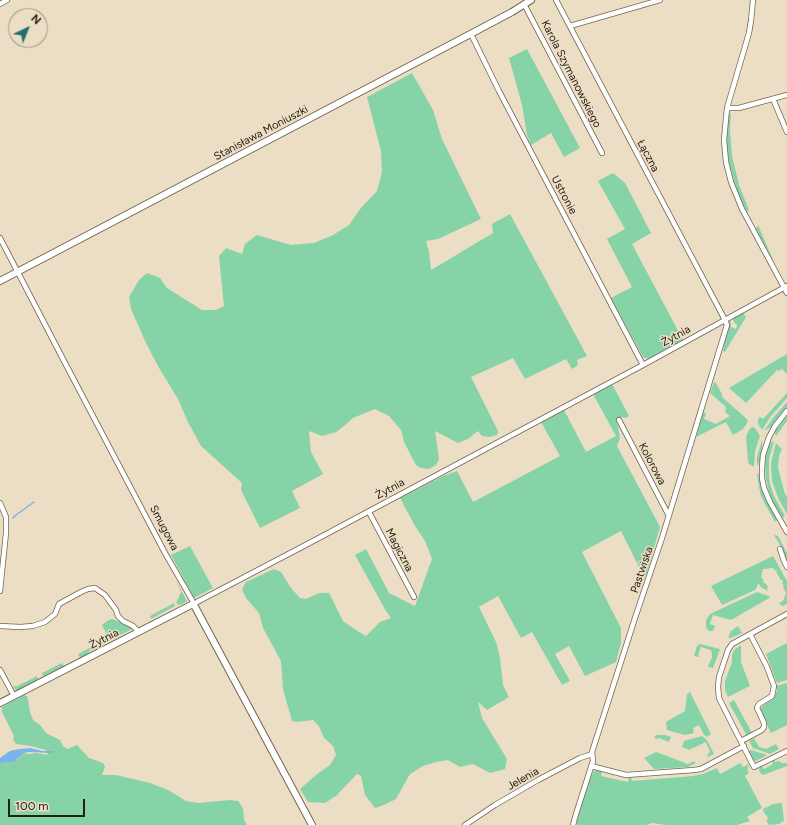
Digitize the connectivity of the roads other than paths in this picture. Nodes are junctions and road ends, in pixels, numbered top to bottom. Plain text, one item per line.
1 (7, 0) edge
2 (531, 0) edge
3 (556, 0) edge
4 (660, 0) edge
5 (753, 0) edge
6 (0, 4) edge
7 (524, 4) junction
8 (570, 26) junction
9 (471, 34) junction
10 (787, 95) edge
11 (773, 99) junction
12 (727, 108) junction
13 (787, 132) edge
14 (602, 153) dead end
15 (0, 238) edge
16 (18, 272) junction
17 (0, 281) edge
18 (786, 287) edge
19 (787, 293) edge
20 (725, 320) junction
21 (643, 365) junction
22 (787, 411) edge
23 (619, 420) dead end
24 (0, 503) edge
25 (369, 512) junction
26 (669, 516) junction
27 (787, 532) edge
28 (780, 549) dead end
29 (787, 567) edge
30 (0, 591) edge
31 (414, 597) dead end
32 (194, 605) junction
33 (787, 614) edge
34 (0, 626) edge
35 (139, 632) junction
36 (750, 634) junction
37 (0, 670) edge
38 (14, 696) junction
39 (0, 703) edge
40 (742, 744) junction
41 (787, 751) edge
42 (592, 754) junction
43 (591, 766) junction
44 (312, 825) edge
45 (465, 825) edge
46 (573, 825) edge

1 - 6 street
2 - 7 street, Stanisława Moniuszki
3 - 8 street, Łączna
4 - 8 street
5 - 12 street
7 - 9 street, Stanisława Moniuszki
7 - 14 street, Karola Szymanowskiego
8 - 20 street, Łączna
9 - 16 street, Stanisława Moniuszki
9 - 21 street, Ustronie
10 - 11 street
11 - 12 street
11 - 13 street
12 - 18 street
15 - 16 street, Smugowa
16 - 17 street, Stanisława Moniuszki
16 - 32 street, Smugowa
18 - 19 street
18 - 20 street, Żytnia
20 - 21 street, Żytnia
20 - 26 street, Pastwiska
21 - 25 street, Żytnia
22 - 27 street
23 - 26 street, Kolorowa
24 - 30 street
25 - 31 street, Magiczna
25 - 32 street, Żytnia
26 - 42 street, Pastwiska
28 - 29 street
32 - 35 street, Żytnia
32 - 44 street, Smugowa
33 - 36 street
34 - 35 street
35 - 38 street, Żytnia
36 - 40 street
36 - 40 street
37 - 38 street
38 - 39 street, Żytnia
40 - 41 street
40 - 43 street
42 - 43 street, Pastwiska
42 - 45 street, Jelenia
43 - 46 street, Pastwiska

